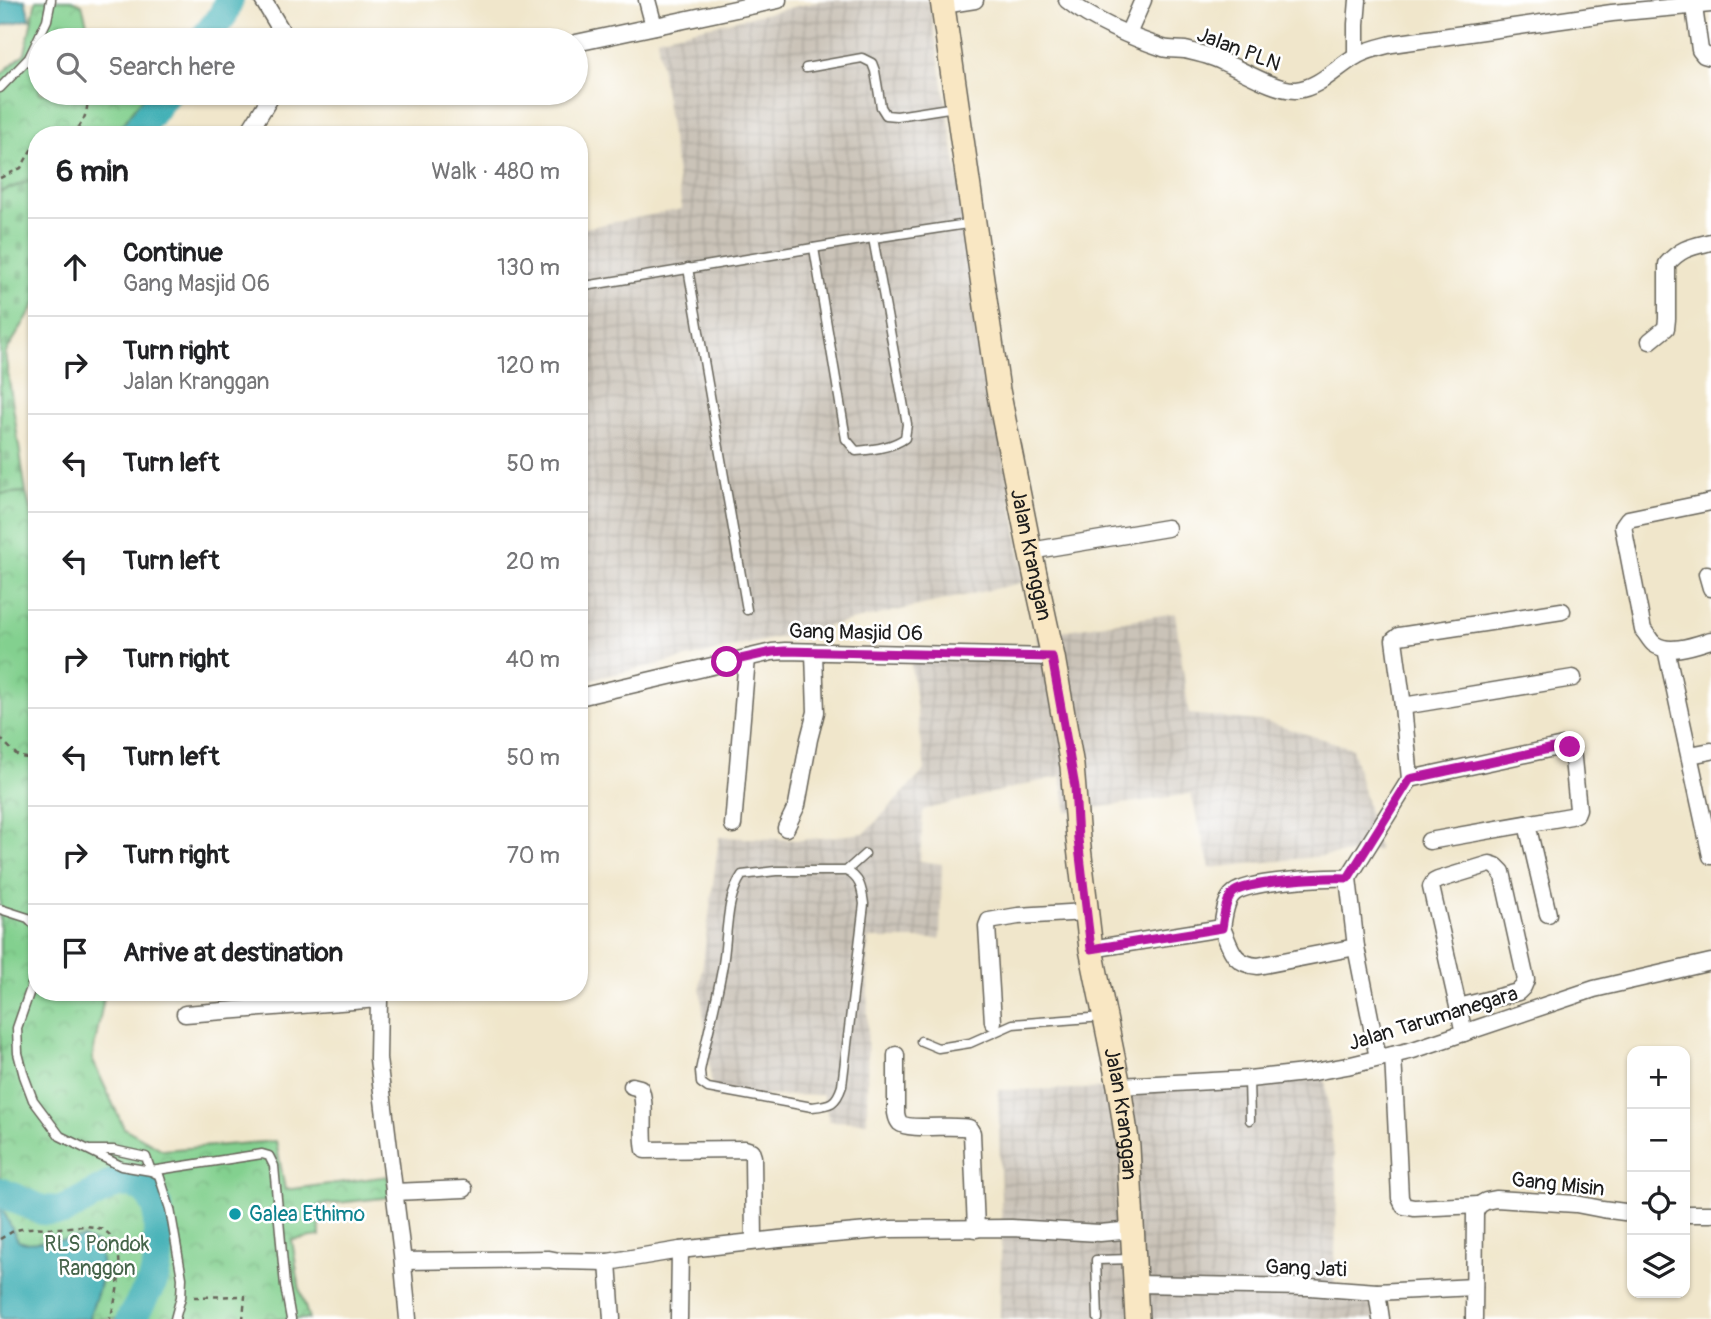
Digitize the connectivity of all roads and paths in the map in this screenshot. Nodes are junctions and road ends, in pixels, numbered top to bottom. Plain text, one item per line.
1 (51, 0) edge
2 (262, 0) edge
3 (647, 0) edge
4 (778, 0) edge
5 (975, 0) edge
6 (1067, 0) edge
7 (1143, 0) edge
8 (1358, 0) edge
9 (1693, 2) edge
10 (943, 3) edge
11 (1711, 4) edge
12 (1612, 6) edge
13 (654, 26) junction
14 (43, 28) edge
15 (280, 28) edge
16 (1128, 34) junction
17 (588, 40) edge
18 (1356, 56) junction
19 (1711, 57) edge
20 (28, 59) edge
21 (806, 68) dead end
22 (0, 88) edge
23 (88, 105) edge
24 (266, 105) edge
25 (958, 106) junction
26 (80, 126) edge
27 (253, 126) edge
28 (28, 155) edge
29 (0, 178) edge
30 (974, 223) junction
31 (873, 238) junction
32 (1711, 242) edge
33 (814, 248) junction
34 (688, 268) junction
35 (588, 285) edge
36 (1650, 341) dead end
37 (1711, 502) edge
38 (1167, 528) dead end
39 (1030, 551) junction
40 (747, 610) dead end
41 (1562, 611) dead end
42 (1711, 640) edge
43 (1666, 649) junction
44 (814, 653) junction
45 (747, 657) junction
46 (1052, 657) junction
47 (1573, 678) dead end
48 (588, 695) edge
49 (1403, 706) junction
50 (0, 738) edge
51 (1711, 751) edge
52 (1690, 755) junction
53 (28, 758) edge
54 (1410, 779) junction
55 (1527, 824) junction
56 (733, 825) dead end
57 (786, 828) dead end
58 (1429, 841) dead end
59 (864, 854) dead end
60 (1711, 856) edge
61 (846, 871) junction
62 (1348, 878) junction
63 (0, 909) edge
64 (1086, 912) junction
65 (1548, 914) dead end
66 (28, 918) edge
67 (1222, 928) junction
68 (1356, 947) junction
69 (1091, 949) junction
70 (1711, 962) edge
71 (28, 996) edge
72 (324, 1001) edge
73 (378, 1001) edge
74 (1459, 1007) junction
75 (185, 1014) dead end
76 (1106, 1016) junction
77 (993, 1023) dead end
78 (1464, 1033) junction
79 (921, 1041) dead end
80 (895, 1055) dead end
81 (1385, 1057) junction
82 (1249, 1079) junction
83 (632, 1086) dead end
84 (1119, 1086) junction
85 (1250, 1120) dead end
86 (88, 1150) junction
87 (151, 1171) junction
88 (464, 1189) dead end
89 (394, 1192) junction
90 (1479, 1205) junction
91 (1627, 1212) edge
92 (1690, 1214) edge
93 (1711, 1214) edge
94 (975, 1229) junction
95 (1133, 1230) junction
96 (0, 1239) edge
97 (754, 1241) junction
98 (680, 1250) junction
99 (1135, 1259) junction
100 (402, 1261) junction
101 (608, 1262) junction
102 (1136, 1284) junction
103 (1474, 1287) junction
104 (1377, 1292) junction
105 (181, 1297) junction
106 (110, 1319) edge
107 (175, 1319) edge
108 (243, 1319) edge
109 (291, 1319) edge
110 (408, 1319) edge
111 (612, 1319) edge
112 (679, 1319) edge
113 (1098, 1319) edge
114 (1137, 1319) edge
115 (1381, 1319) edge
116 (1474, 1319) edge

1 - 14 lane
2 - 15 street
3 - 13 street
4 - 13 street
5 - 10 street
6 - 16 street, Jalan PLN
7 - 16 street
8 - 18 street
9 - 11 street, Jalan PLN
9 - 12 street, Jalan PLN
9 - 19 street
10 - 25 main road, Jalan Kranggan
12 - 18 street, Jalan PLN
13 - 17 street
16 - 18 street, Jalan PLN
20 - 22 lane
21 - 25 lane
23 - 26 path
24 - 27 street
25 - 30 main road, Jalan Kranggan
28 - 29 path
30 - 31 lane
30 - 39 main road, Jalan Kranggan
31 - 33 lane
31 - 33 lane
32 - 36 street
33 - 34 lane
34 - 35 lane
34 - 40 lane
37 - 43 street
38 - 39 street
39 - 46 main road, Jalan Kranggan
41 - 49 street
42 - 43 street
43 - 52 street
44 - 45 street, Gang Masjid 06
44 - 46 street, Gang Masjid 06
44 - 57 street
45 - 48 street, Gang Masjid 06
45 - 56 street
46 - 64 main road, Jalan Kranggan
47 - 49 street
49 - 54 street
50 - 53 path
51 - 52 street
52 - 60 street
54 - 55 street
54 - 62 street
55 - 58 street
55 - 65 street
59 - 61 lane
61 - 61 lane
62 - 67 street
62 - 68 street
63 - 66 lane
64 - 69 main road, Jalan Kranggan
64 - 77 street
67 - 68 street
67 - 69 street
68 - 81 street
69 - 76 main road, Jalan Kranggan
70 - 78 street, Jalan Tarumanegara
71 - 86 lane
72 - 75 street
73 - 89 street
74 - 74 street
74 - 78 street
76 - 79 lane
76 - 84 main road, Jalan Kranggan
78 - 81 street, Jalan Tarumanegara
80 - 94 street
81 - 82 street, Jalan Tarumanegara
81 - 90 street, Gang Misin
82 - 84 street, Jalan Tarumanegara
82 - 85 lane
83 - 97 street
84 - 95 main road, Jalan Kranggan
86 - 87 lane
86 - 87 lane
87 - 105 lane
87 - 109 lane
88 - 89 street
89 - 100 street
90 - 91 street, Gang Misin
90 - 103 street
92 - 93 street
94 - 95 street
94 - 97 street
95 - 99 main road, Jalan Kranggan
96 - 106 path
97 - 98 street
98 - 101 street
98 - 112 street
99 - 102 main road, Jalan Kranggan
99 - 113 lane
100 - 101 street
100 - 110 street
101 - 111 street
102 - 104 street, Gang Jati
102 - 114 main road, Jalan Kranggan
103 - 104 street, Gang Jati
103 - 116 street
104 - 115 street
105 - 107 lane
105 - 108 path

